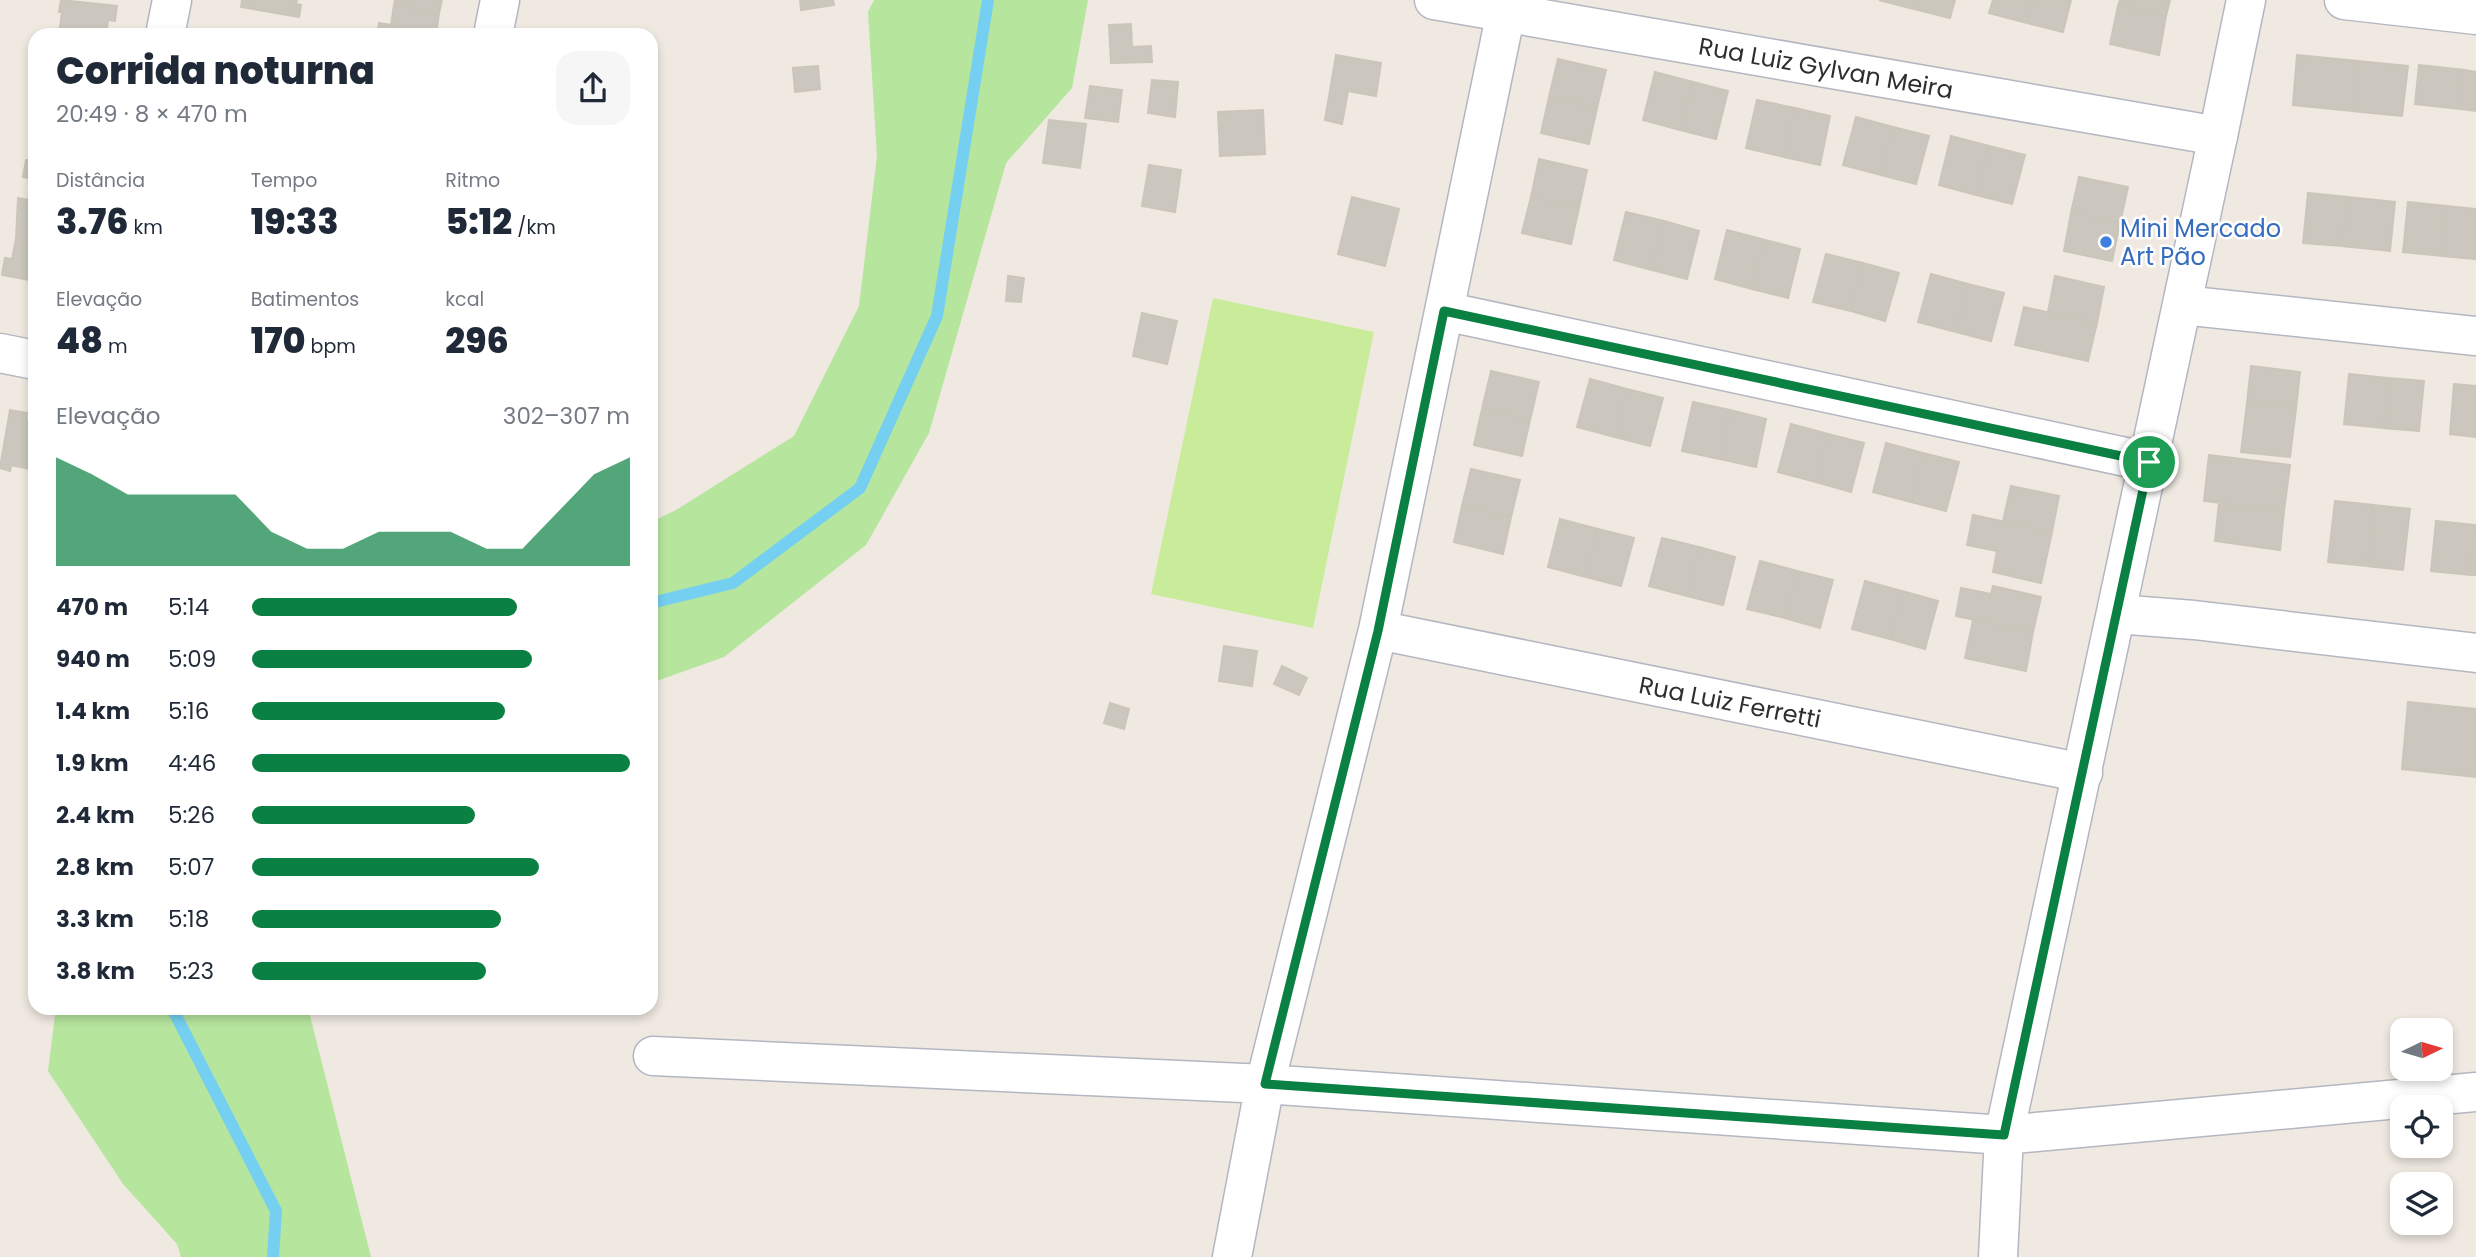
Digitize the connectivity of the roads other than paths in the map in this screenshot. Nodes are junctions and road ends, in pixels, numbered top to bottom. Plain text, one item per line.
1 (172, 0) edge
2 (500, 0) edge
3 (1434, 0) edge
4 (2246, 0) edge
5 (2344, 0) edge
6 (1506, 12) junction
7 (2476, 15) edge
8 (166, 28) edge
9 (494, 28) edge
10 (2218, 136) junction
11 (2182, 305) junction
12 (1444, 311) junction
13 (2476, 336) edge
14 (0, 353) edge
15 (28, 359) edge
16 (2149, 462) junction
17 (2116, 614) junction
18 (1378, 631) junction
19 (2476, 653) edge
20 (2083, 773) junction
21 (653, 1056) dead end
22 (1265, 1084) junction
23 (2476, 1092) edge
24 (2004, 1135) junction
25 (1232, 1257) edge
26 (1998, 1257) edge

1 - 8 street
2 - 9 street
3 - 6 street, Rua Luiz Gylvan Meira
4 - 10 street
5 - 7 street
6 - 10 street, Rua Luiz Gylvan Meira
6 - 12 street
10 - 11 street
11 - 13 street
11 - 16 street
12 - 16 street
12 - 18 street
14 - 15 street
16 - 17 street
17 - 19 street
17 - 20 street
18 - 20 street, Rua Luiz Ferretti
18 - 22 street
20 - 24 street
21 - 22 street
22 - 24 street
22 - 25 street
23 - 24 street
24 - 26 street

